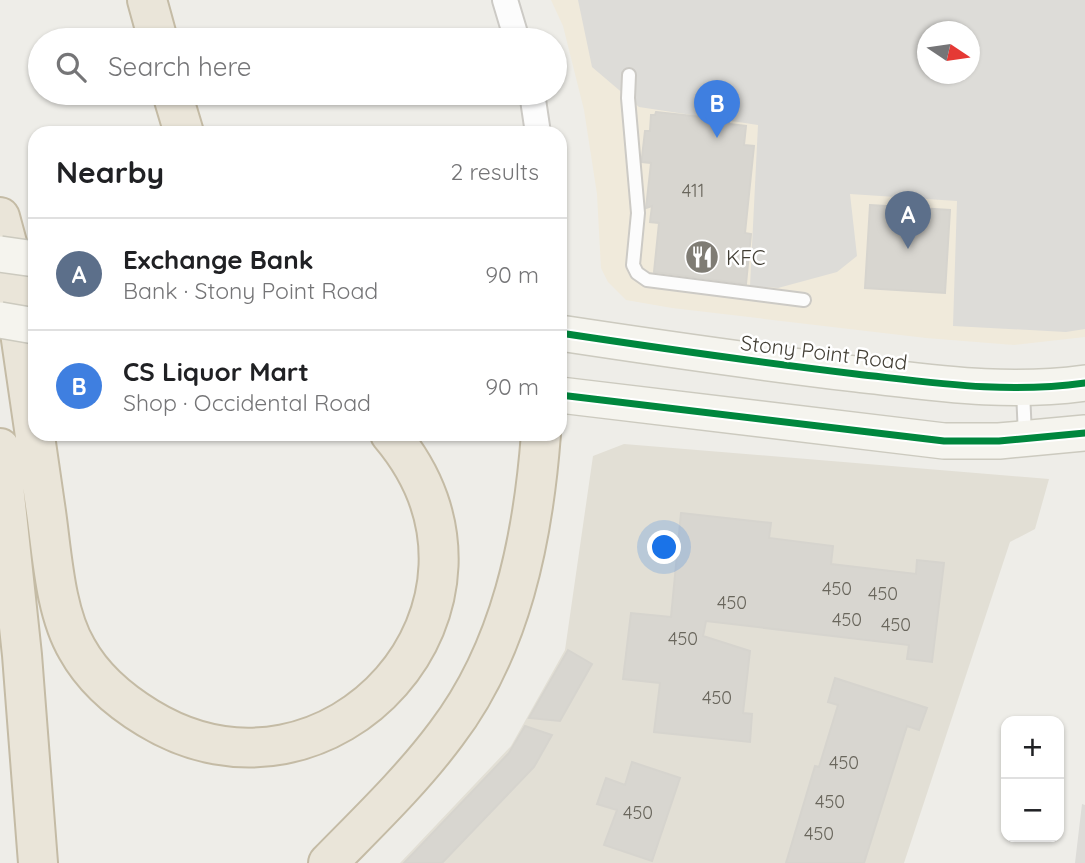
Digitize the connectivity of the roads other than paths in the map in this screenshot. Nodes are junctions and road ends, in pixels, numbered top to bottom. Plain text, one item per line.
1 (147, 0) edge
2 (505, 0) edge
3 (155, 28) edge
4 (513, 28) edge
5 (629, 75) dead end
6 (176, 105) edge
7 (534, 105) edge
8 (182, 126) edge
9 (537, 126) edge
10 (0, 217) edge
11 (0, 254) edge
12 (28, 258) edge
13 (804, 300) dead end
14 (0, 320) edge
15 (28, 325) edge
16 (567, 334) edge
17 (1085, 383) edge
18 (28, 386) edge
19 (1023, 388) junction
20 (567, 396) edge
21 (1085, 433) edge
22 (1025, 440) junction
23 (36, 441) edge
24 (395, 441) edge
25 (540, 441) edge
26 (0, 448) edge
27 (38, 863) edge
28 (328, 863) edge

1 - 3 highway
2 - 4 street
5 - 13 lane
6 - 8 highway
7 - 9 street
10 - 18 highway
11 - 12 main road, bridge
14 - 15 main road, bridge
16 - 19 main road, Stony Point Road
17 - 19 main road, Stony Point Road
19 - 22 lane
20 - 22 main road
21 - 22 main road
23 - 24 highway
25 - 28 highway
26 - 27 highway

